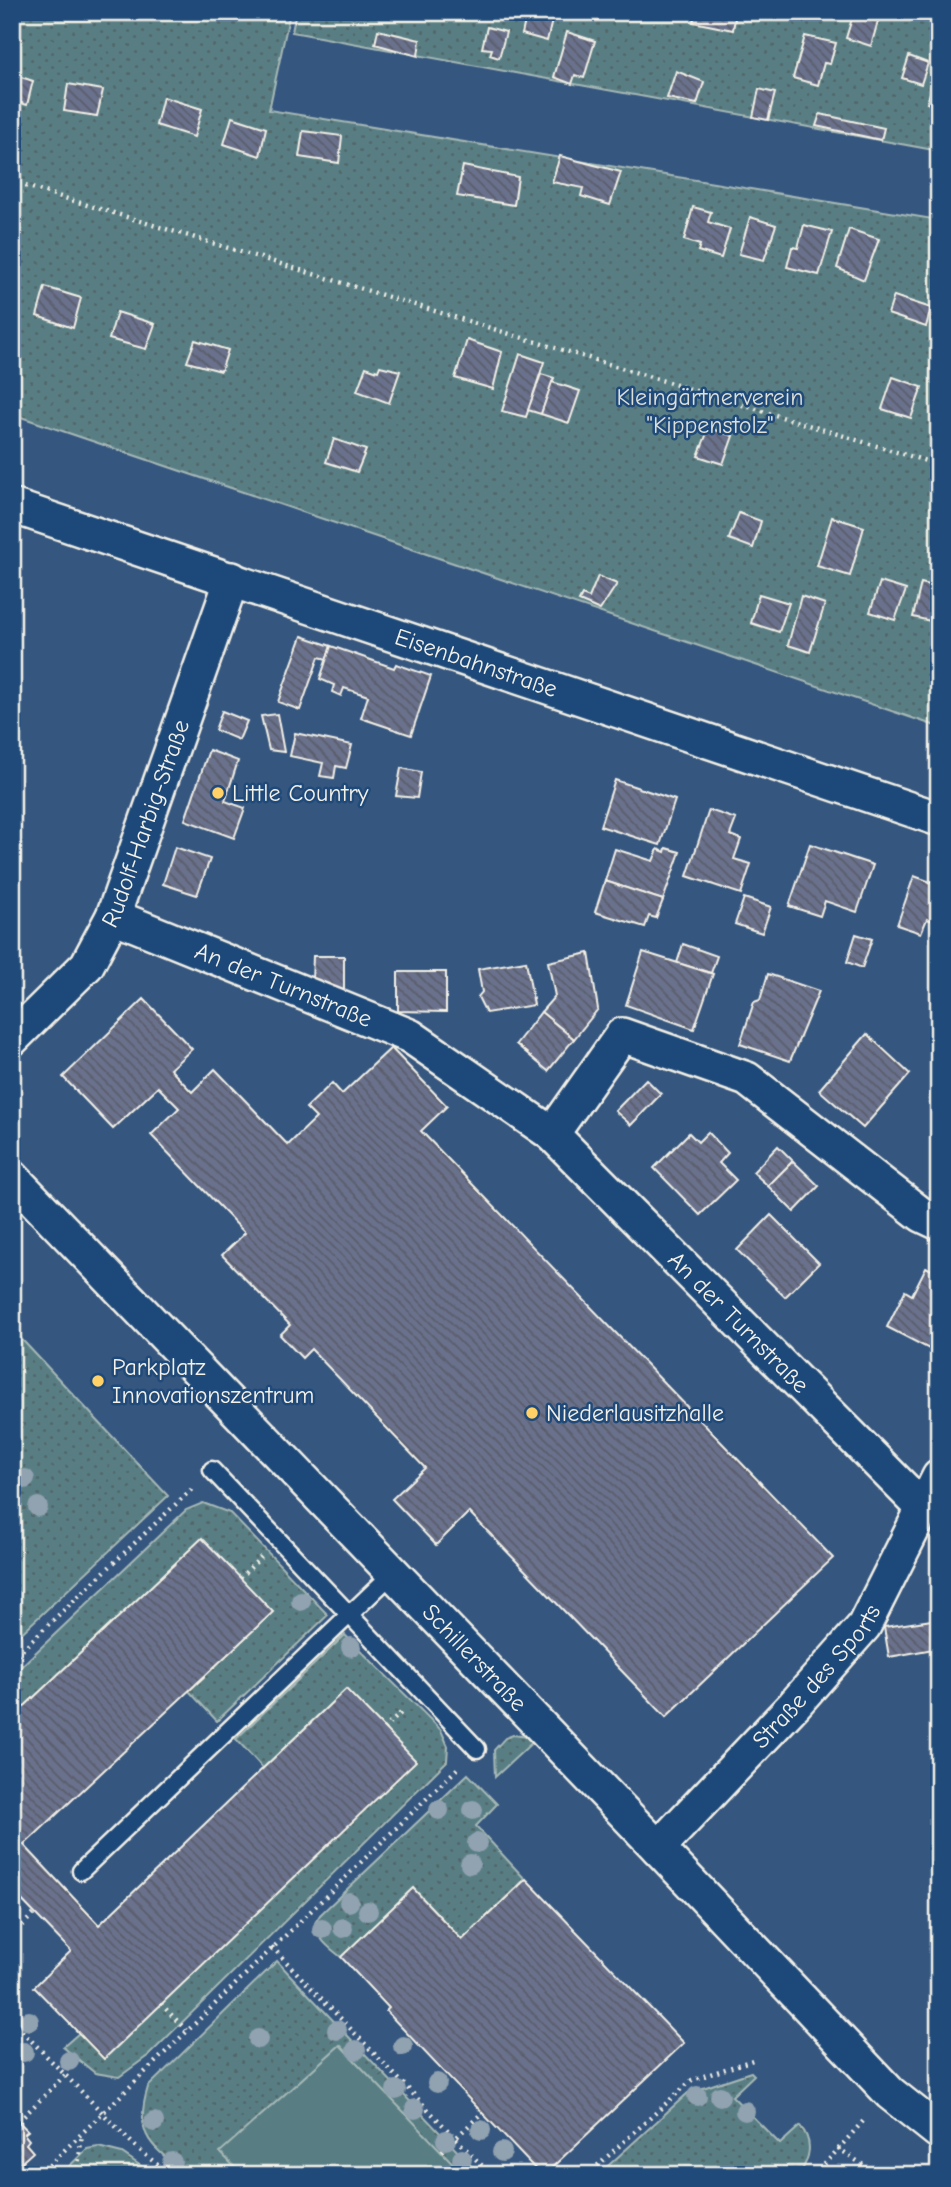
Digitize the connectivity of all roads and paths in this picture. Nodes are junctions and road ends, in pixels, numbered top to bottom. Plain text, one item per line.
1 (12, 182) edge
2 (939, 465) edge
3 (12, 506) edge
4 (232, 579) junction
5 (939, 819) edge
6 (113, 916) junction
7 (12, 1039) edge
8 (552, 1134) junction
9 (12, 1177) edge
10 (939, 1223) edge
11 (212, 1470) joint
12 (939, 1477) edge
13 (924, 1509) junction
14 (393, 1573) junction
15 (350, 1614) junction
16 (12, 1659) edge
17 (477, 1749) joint
18 (658, 1848) junction
19 (81, 1871) dead end
20 (35, 1913) dead end
21 (12, 1935) edge
22 (272, 1947) junction
23 (161, 2004) dead end
24 (12, 2021) edge
25 (186, 2030) junction
26 (756, 2059) dead end
27 (65, 2075) junction
28 (890, 2093) junction
29 (102, 2112) junction
30 (482, 2113) dead end
31 (19, 2121) dead end
32 (82, 2132) junction
33 (939, 2132) edge
34 (456, 2137) junction
35 (838, 2148) junction
36 (442, 2151) dead end
37 (39, 2175) edge
38 (77, 2175) edge
39 (170, 2175) edge
40 (491, 2175) edge
41 (587, 2175) edge
42 (815, 2175) edge
43 (878, 2175) edge

1 - 2 path
3 - 4 street, Eisenbahnstraße
4 - 5 street, Eisenbahnstraße
4 - 6 street, Rudolf-Harbig-Straße
6 - 7 street, Rudolf-Harbig-Straße
6 - 8 street, An der Turnstraße
8 - 10 street
8 - 13 street, An der Turnstraße
9 - 14 street, Schillerstraße
11 - 15 lane
11 - 16 path
12 - 13 street, Straße des Sports
13 - 18 street, Straße des Sports
14 - 15 lane
14 - 18 street, Schillerstraße
15 - 17 lane
15 - 19 lane
17 - 22 path
18 - 28 street, Schillerstraße
20 - 21 path
22 - 25 path
22 - 34 path
23 - 25 path
24 - 27 path
25 - 29 path
26 - 41 path
27 - 29 path
27 - 31 path
28 - 33 street, Schillerstraße
28 - 35 path
29 - 32 path
29 - 39 path
30 - 34 path
32 - 37 path
32 - 38 path
34 - 36 path
34 - 40 path
35 - 42 path
35 - 43 path

